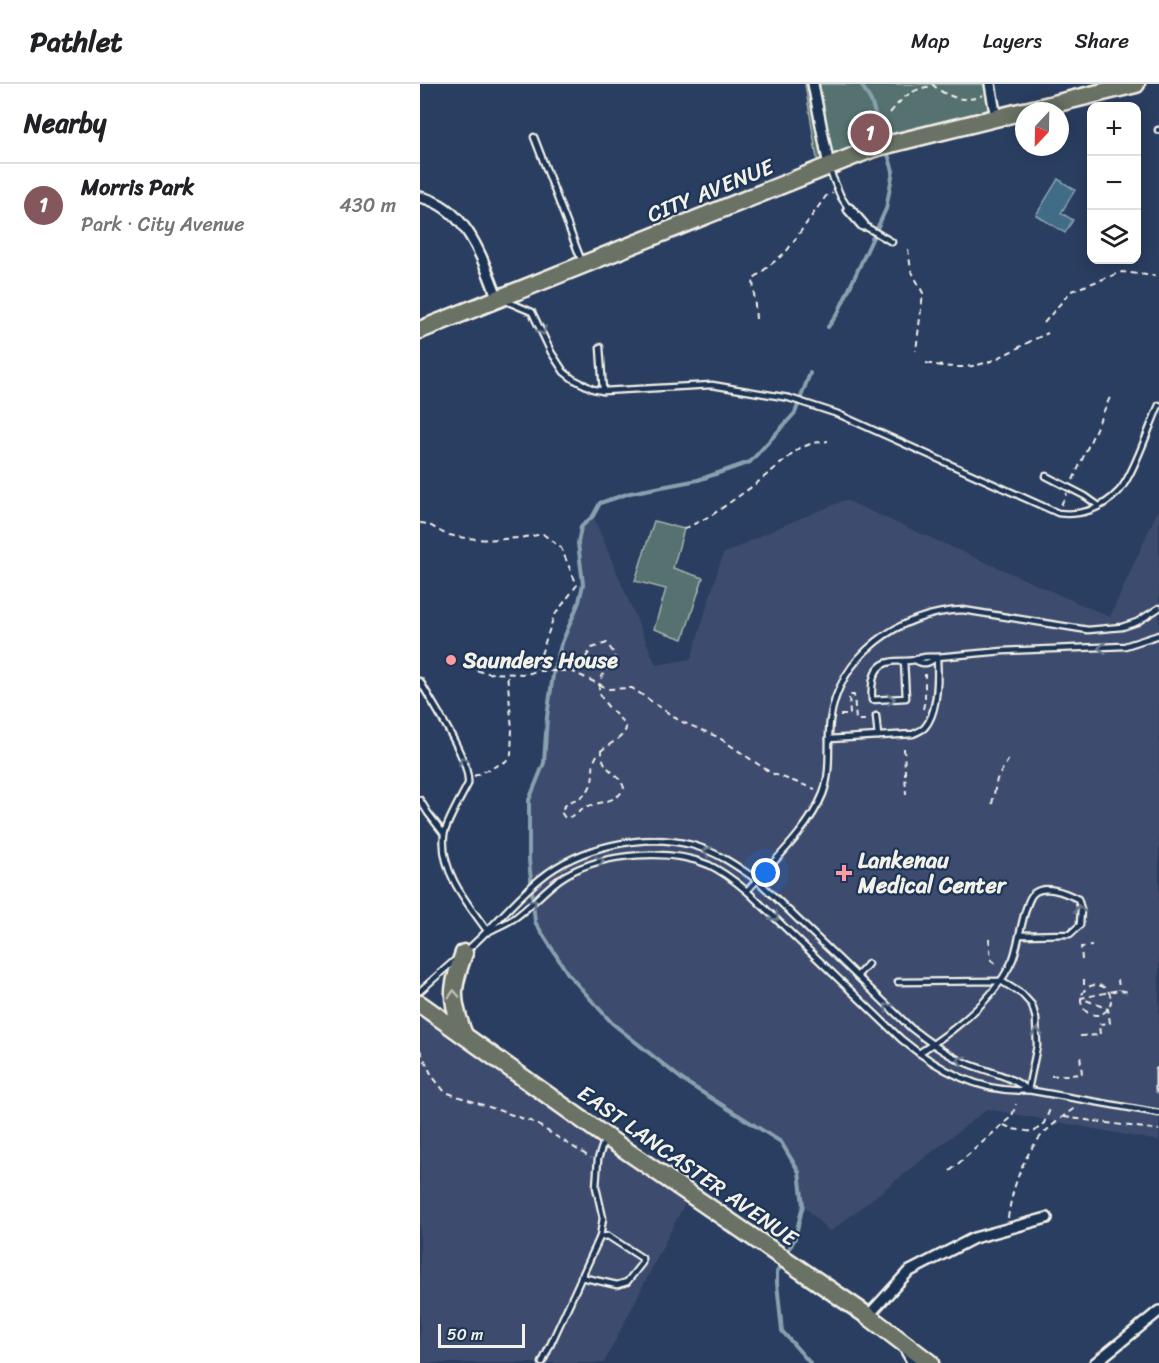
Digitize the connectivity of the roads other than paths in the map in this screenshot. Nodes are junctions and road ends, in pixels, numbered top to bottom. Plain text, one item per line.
1 (813, 84) edge
2 (1136, 84) edge
3 (990, 87) edge
4 (1062, 102) edge
5 (1015, 113) edge
6 (996, 118) junction
7 (534, 137) dead end
8 (829, 166) junction
9 (420, 196) edge
10 (849, 209) joint
11 (863, 225) joint
12 (892, 242) dead end
13 (583, 265) junction
14 (498, 299) junction
15 (420, 330) edge
16 (600, 347) dead end
17 (603, 391) junction
18 (1159, 405) edge
19 (1046, 476) dead end
20 (1099, 506) junction
21 (1159, 608) edge
22 (1159, 635) edge
23 (937, 657) junction
24 (904, 661) junction
25 (420, 681) edge
26 (876, 718) road end
27 (878, 736) junction
28 (829, 739) junction
29 (420, 800) edge
30 (444, 834) junction
31 (757, 880) junction
32 (747, 891) junction
33 (488, 932) junction
34 (1021, 935) junction
35 (464, 953) junction
36 (868, 964) dead end
37 (856, 976) junction
38 (1001, 981) junction
39 (898, 982) dead end
40 (420, 991) edge
41 (420, 1004) edge
42 (464, 1035) junction
43 (932, 1044) junction
44 (919, 1053) junction
45 (1159, 1071) edge
46 (1159, 1089) edge
47 (1028, 1090) junction
48 (1159, 1113) edge
49 (605, 1136) junction
50 (1047, 1218) dead end
51 (600, 1237) junction
52 (581, 1277) junction
53 (1159, 1311) edge
54 (867, 1316) junction
55 (900, 1340) junction
56 (542, 1363) edge
57 (913, 1363) edge
58 (930, 1363) edge
59 (1095, 1363) edge

1 - 8 street
2 - 4 highway, CITY AVENUE
3 - 6 street
5 - 6 highway, CITY AVENUE
6 - 8 highway, CITY AVENUE
7 - 13 lane
8 - 10 lane
8 - 13 highway, CITY AVENUE
9 - 14 street
10 - 11 street
11 - 12 lane
13 - 14 highway, CITY AVENUE
14 - 15 highway, CITY AVENUE
14 -> 17 lane
16 - 17 lane
17 - 20 lane
18 - 20 lane
19 - 20 lane
21 - 28 lane
22 -> 23 lane
23 - 24 lane
23 - 27 lane
24 -> 24 lane
30 -> 25 lane
26 - 27 lane
27 - 28 lane
28 - 31 lane
29 - 30 lane
30 - 33 lane
31 - 32 lane
31 -> 33 lane
31 - 37 lane
33 -> 32 lane
32 -> 44 lane
33 - 35 lane
34 -> 34 lane
34 - 38 lane
35 - 40 lane
42 -> 35 highway
36 - 37 lane
43 -> 37 lane
38 - 39 lane
38 - 43 lane
47 -> 38 lane
41 - 42 highway, EAST LANCASTER AVENUE
42 - 49 highway, EAST LANCASTER AVENUE
43 - 44 lane
47 -> 43 lane
44 - 47 lane
45 - 46 lane
47 - 48 lane
49 - 51 lane
49 - 54 highway, EAST LANCASTER AVENUE
50 - 54 street
51 - 52 lane
51 - 52 lane
52 - 56 lane
53 - 59 street
54 - 55 highway, EAST LANCASTER AVENUE
55 - 57 street
55 - 58 highway, EAST LANCASTER AVENUE

